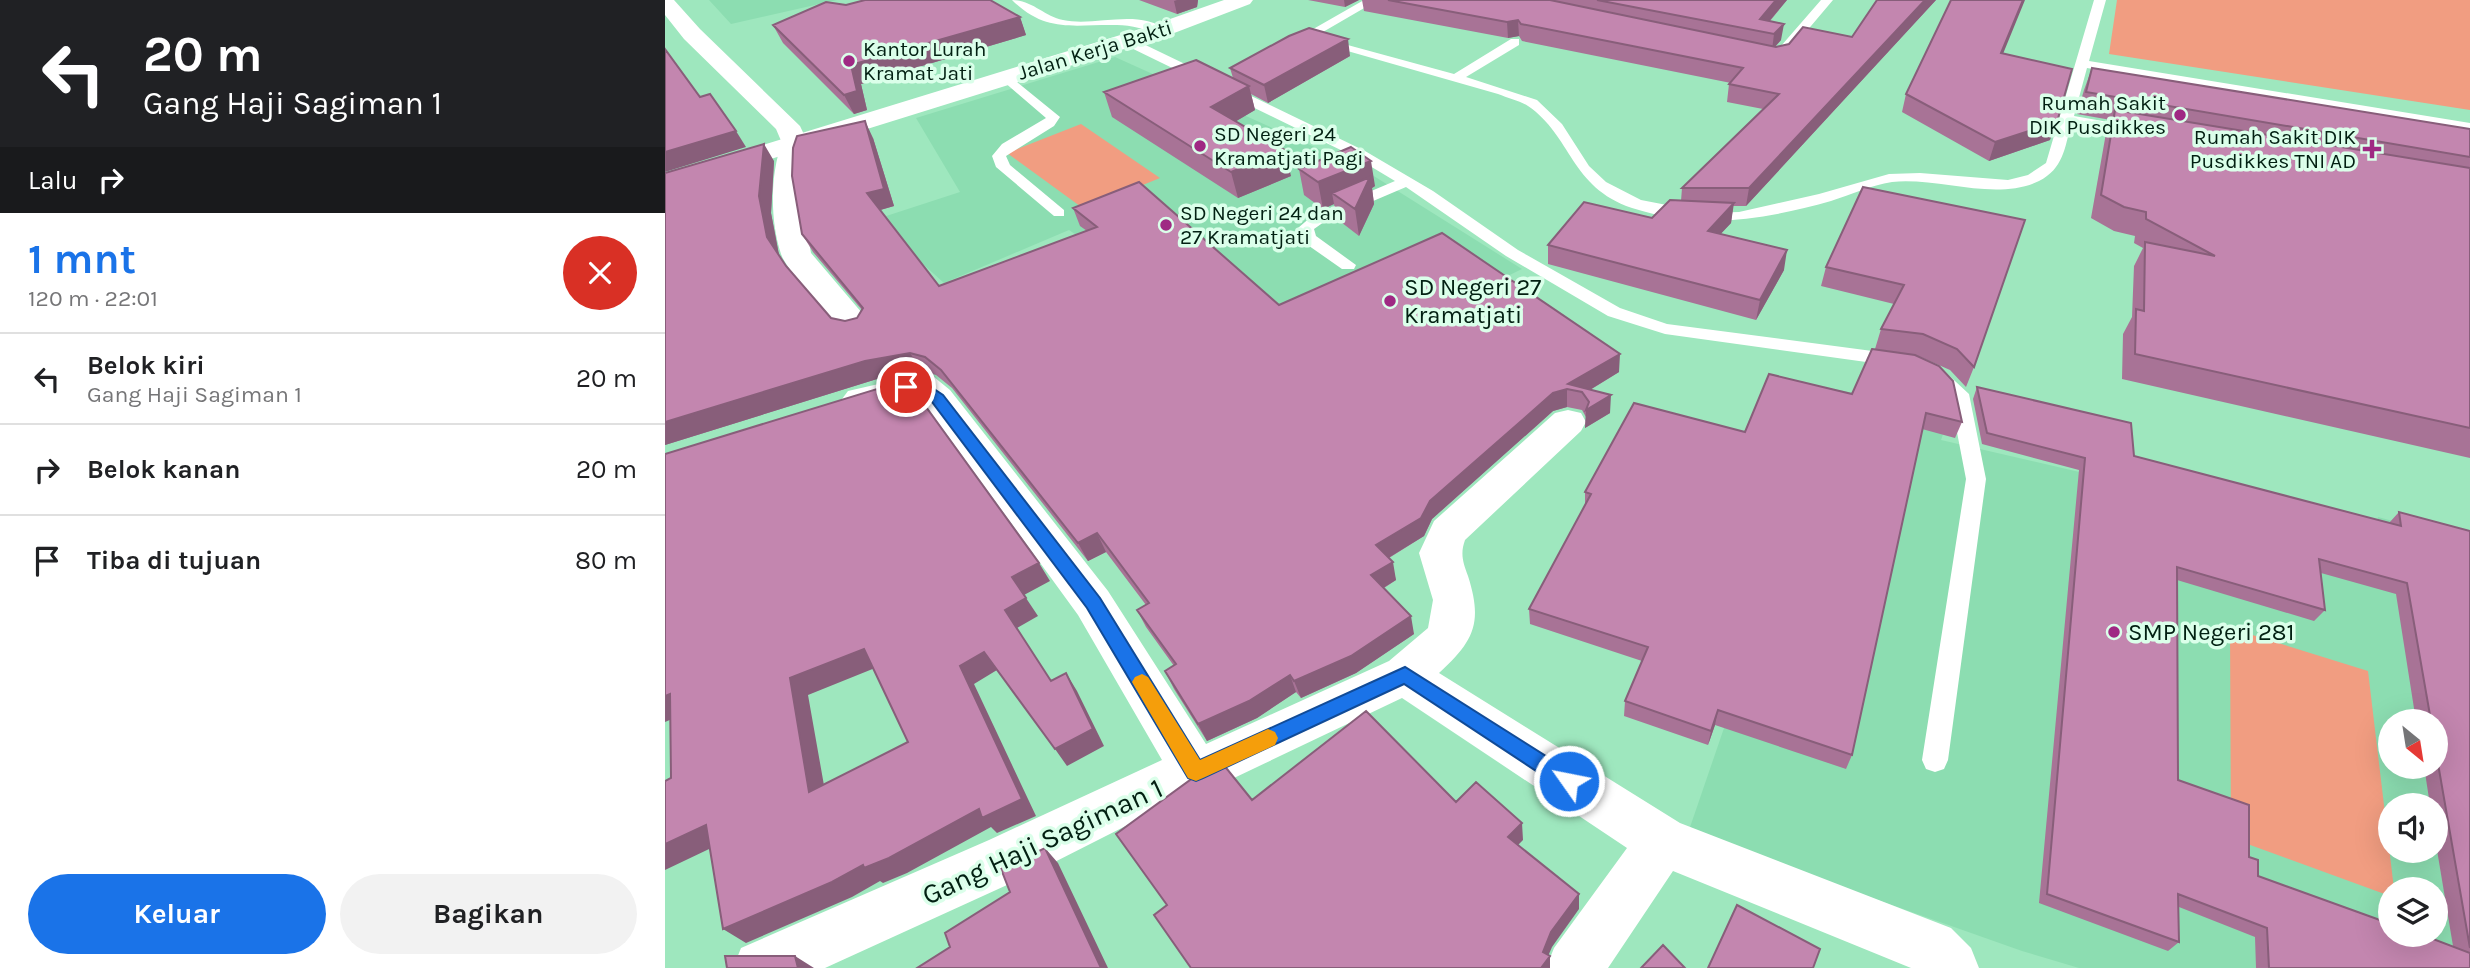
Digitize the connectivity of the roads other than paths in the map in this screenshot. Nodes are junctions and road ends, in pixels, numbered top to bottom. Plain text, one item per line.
1 (1018, 0) edge
2 (1244, 0) edge
3 (1372, 0) edge
4 (1827, 0) edge
5 (2100, 0) edge
6 (665, 2) edge
7 (1161, 30) junction
8 (692, 34) junction
9 (665, 41) edge
10 (1127, 41) junction
11 (1515, 42) edge
12 (1773, 57) edge
13 (2082, 64) junction
14 (1007, 78) junction
15 (1456, 78) junction
16 (2066, 119) junction
17 (2470, 127) edge
18 (2147, 133) edge
19 (795, 143) junction
20 (1408, 181) junction
21 (665, 184) edge
22 (1059, 213) dead end
23 (1348, 265) dead end
24 (856, 327) edge
25 (825, 410) edge
26 (1568, 422) dead end
27 (1405, 675) junction
28 (1935, 761) dead end
29 (1196, 772) junction
30 (1663, 842) junction
31 (761, 968) edge
32 (1574, 968) edge
33 (1951, 968) edge

1 - 7 lane
2 - 7 street, Jalan Kerja Bakti
3 - 15 lane
4 - 12 lane
5 - 13 lane
6 - 8 street
7 - 10 street, Jalan Kerja Bakti
8 - 9 street
8 - 19 street
10 - 14 street, Jalan Kerja Bakti
10 - 20 lane
11 - 15 lane
13 - 16 lane
13 - 17 lane
14 - 19 street, Jalan Kerja Bakti
14 - 22 lane
15 - 16 lane
16 - 18 lane
19 - 21 street, Jalan Kerja Bakti
19 - 24 street
20 - 23 lane
20 - 28 lane
25 - 29 street
26 - 27 street, Gang Haji Sagiman 1
27 - 29 street, Gang Haji Sagiman 1
27 - 30 street
29 - 31 street, Gang Haji Sagiman 1
30 - 32 street
30 - 33 street

